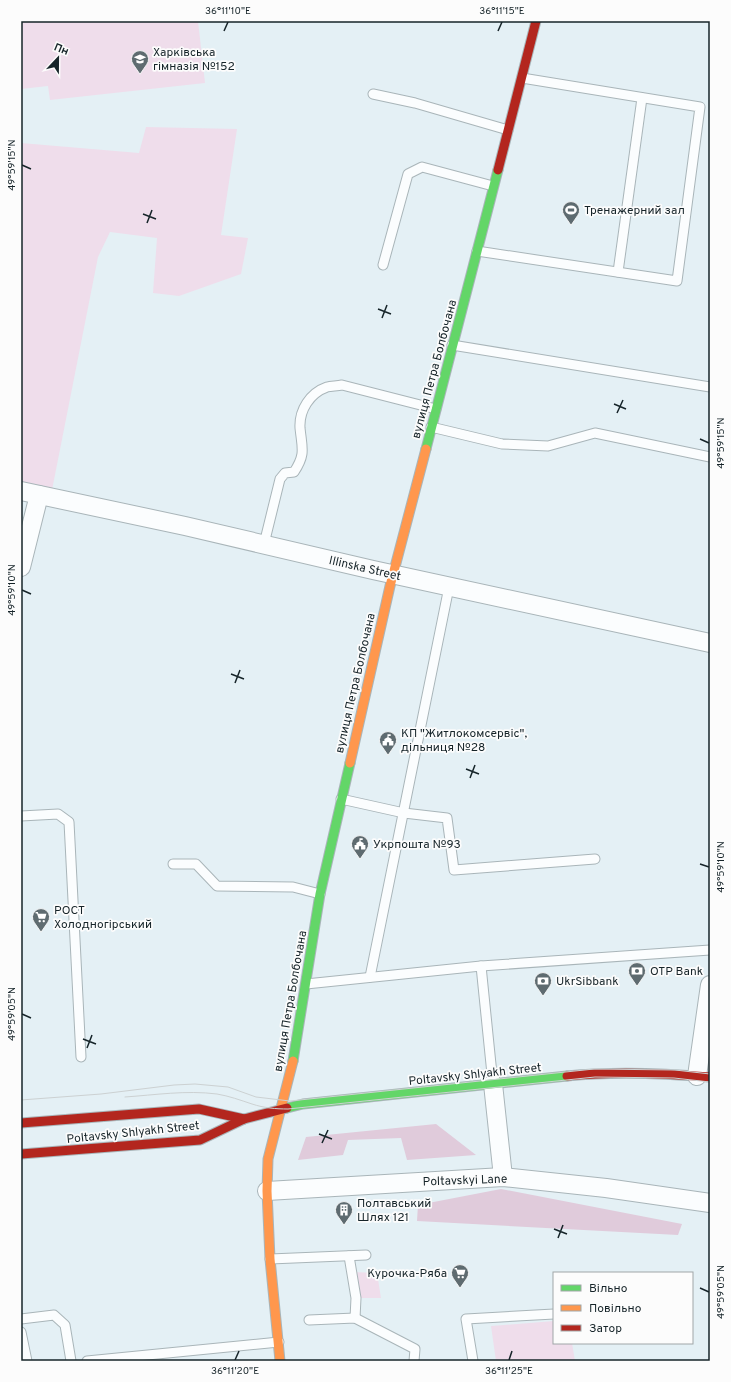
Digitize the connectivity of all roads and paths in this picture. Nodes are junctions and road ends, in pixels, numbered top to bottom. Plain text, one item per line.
1 (536, 21) edge
2 (522, 78) junction
3 (372, 94) dead end
4 (642, 98) junction
5 (508, 130) junction
6 (493, 186) junction
7 (477, 251) junction
8 (383, 265) dead end
9 (618, 272) junction
10 (452, 345) junction
11 (710, 387) edge
12 (436, 409) junction
13 (431, 427) junction
14 (710, 457) edge
15 (21, 491) edge
16 (39, 495) junction
17 (264, 544) junction
18 (21, 567) edge
19 (393, 574) junction
20 (449, 587) junction
21 (710, 643) edge
22 (342, 799) junction
23 (404, 813) junction
24 (21, 816) edge
25 (595, 859) dead end
26 (173, 864) dead end
27 (320, 894) junction
28 (710, 950) edge
29 (482, 966) junction
30 (370, 977) junction
31 (306, 984) junction
32 (710, 985) edge
33 (81, 1057) dead end
34 (704, 1077) edge
35 (493, 1084) junction
36 (282, 1109) junction
37 (244, 1119) junction
38 (21, 1123) edge
39 (21, 1154) edge
40 (503, 1177) junction
41 (266, 1190) junction
42 (710, 1203) edge
43 (349, 1256) junction
44 (366, 1256) dead end
45 (270, 1259) junction
46 (553, 1314) edge
47 (355, 1318) junction
48 (21, 1319) edge
49 (309, 1320) dead end
50 (21, 1332) edge
51 (279, 1342) junction
52 (28, 1361) edge
53 (71, 1361) edge
54 (87, 1361) edge
55 (280, 1361) edge
56 (414, 1361) edge
57 (473, 1361) edge

1 - 2 street, вулиця Петра Болбочана
2 - 4 lane
2 - 5 street, вулиця Петра Болбочана
3 - 5 lane
4 - 9 lane
4 - 9 lane
5 - 6 street, вулиця Петра Болбочана
6 - 7 street, вулиця Петра Болбочана
6 - 8 lane
7 - 9 lane
7 - 10 street, вулиця Петра Болбочана
10 - 11 lane
10 - 12 street, вулиця Петра Болбочана
12 - 13 street, вулиця Петра Болбочана
12 - 17 lane
13 - 14 lane
13 - 19 street, вулиця Петра Болбочана
15 - 16 street, Illinska Street
16 - 17 street, Illinska Street
16 - 18 street
17 - 19 street, Illinska Street
19 - 20 street, Illinska Street
19 - 22 street, вулиця Петра Болбочана
20 - 21 street, Illinska Street
20 - 23 lane
22 - 23 lane
22 - 27 street, вулиця Петра Болбочана
23 - 25 lane
23 - 30 lane
24 - 33 lane
26 - 27 lane
27 - 31 street, вулиця Петра Болбочана
28 - 29 lane
29 - 30 lane
29 - 35 lane
30 - 31 lane
31 - 36 street, вулиця Петра Болбочана
32 - 34 street
34 - 35 street, Poltavsky Shlyakh Street
35 - 36 street, Poltavsky Shlyakh Street
35 - 40 street
36 - 37 street, Poltavsky Shlyakh Street
36 - 41 street, вулиця Петра Болбочана
37 - 38 street, Poltavsky Shlyakh Street
37 - 39 street, Poltavsky Shlyakh Street
40 - 41 street, Poltavskyi Lane
40 - 42 street, Poltavskyi Lane
41 - 45 street, вулиця Петра Болбочана
43 - 44 lane
43 - 45 lane
43 - 47 lane
45 - 51 street, вулиця Петра Болбочана
46 - 57 lane
47 - 49 lane
47 - 56 lane
48 - 53 lane
50 - 52 lane
51 - 54 lane
51 - 55 street, вулиця Петра Болбочана

